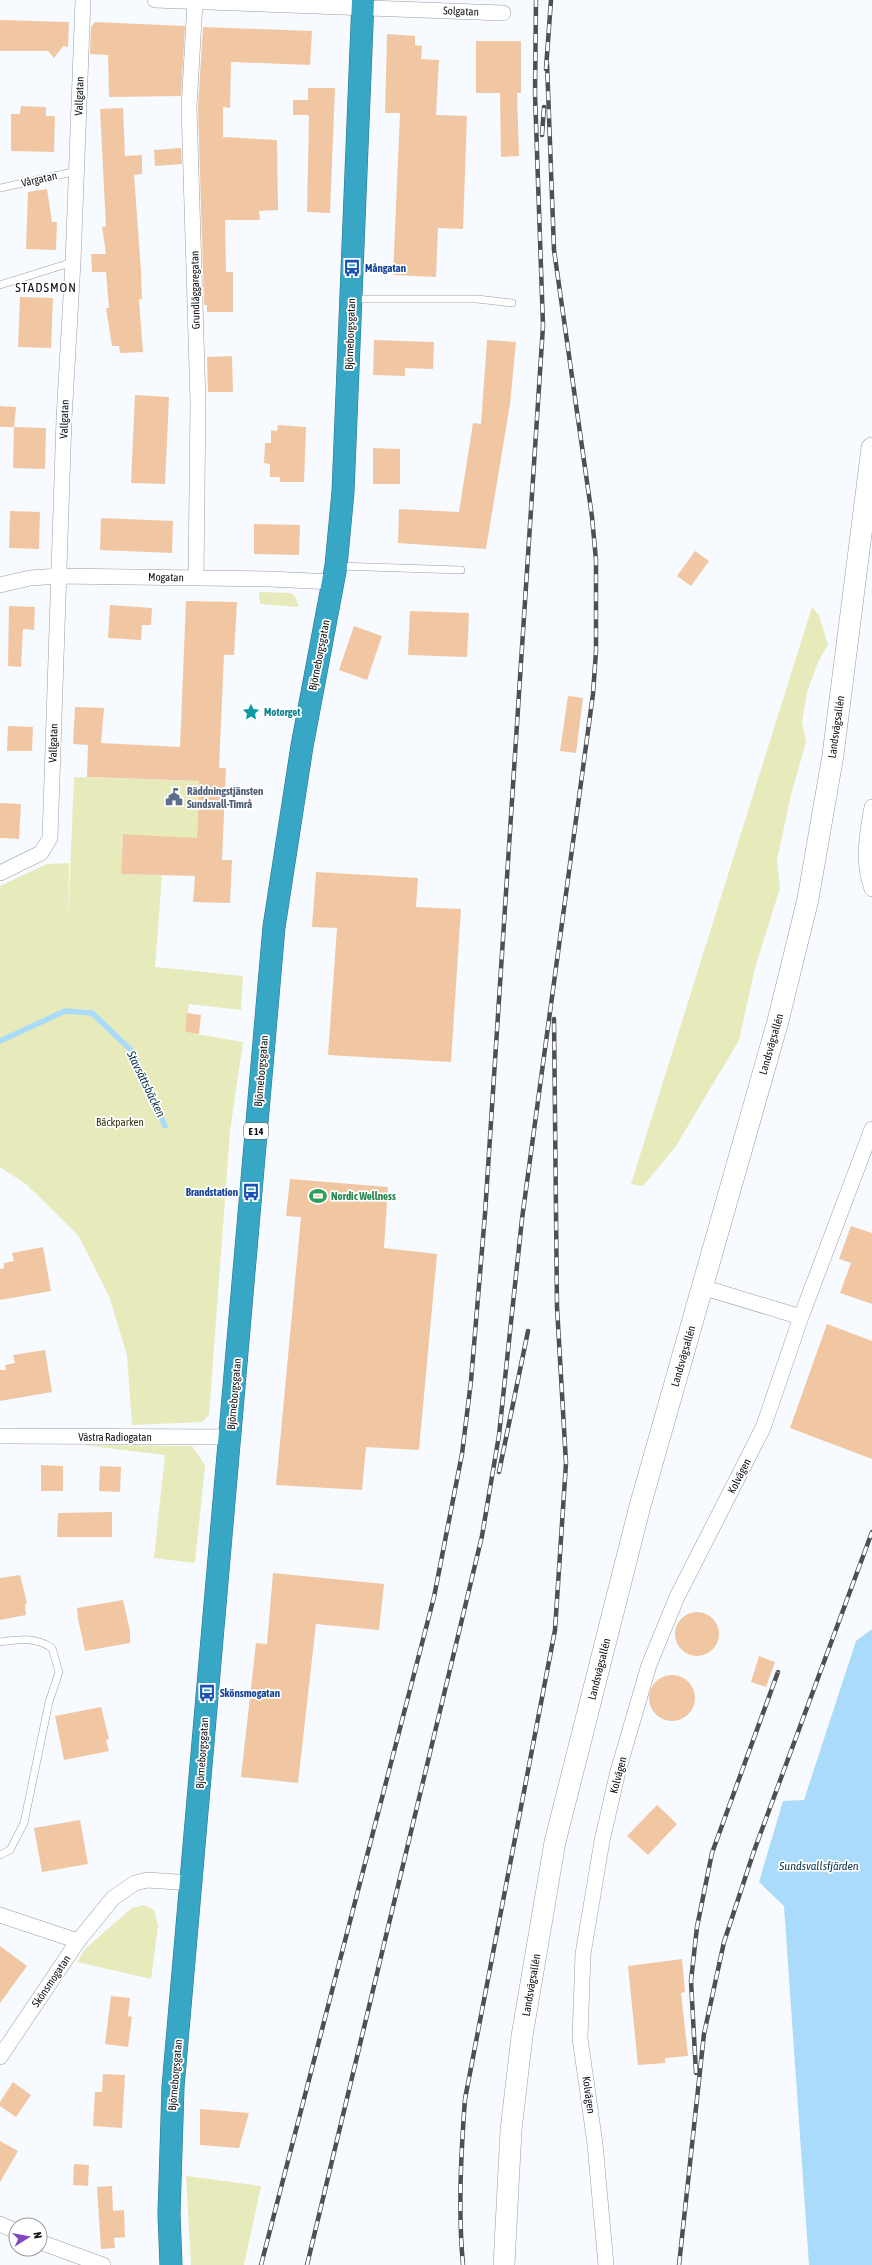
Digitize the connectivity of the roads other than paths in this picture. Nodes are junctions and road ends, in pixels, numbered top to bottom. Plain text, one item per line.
1 (83, 0) edge
2 (155, 0) edge
3 (195, 2) junction
4 (363, 4) edge
5 (503, 13) dead end
6 (78, 171) junction
7 (0, 188) edge
8 (73, 262) junction
9 (0, 285) edge
10 (351, 299) junction
11 (512, 303) dead end
12 (872, 448) edge
13 (461, 570) dead end
14 (335, 574) junction
15 (59, 576) junction
16 (196, 578) junction
17 (0, 585) edge
18 (872, 807) edge
19 (0, 873) edge
20 (872, 889) edge
21 (872, 1129) edge
22 (702, 1287) junction
23 (801, 1317) junction
24 (0, 1436) edge
25 (230, 1437) junction
26 (0, 1642) edge
27 (0, 1855) edge
28 (192, 1883) junction
29 (0, 1915) edge
30 (78, 1942) junction
31 (0, 2057) edge
32 (48, 2245) edge
33 (103, 2265) edge
34 (171, 2265) edge
35 (504, 2265) edge
36 (606, 2265) edge

1 - 6 street, Vallgatan
2 - 3 street, Solgatan
3 - 4 street, Solgatan
3 - 16 street, Grundläggaregatan
4 - 5 street, Solgatan
4 - 10 highway, Björneborgsgatan / E 14
6 - 7 lane, Vårgatan
6 - 8 street, Vallgatan
8 - 9 lane
8 - 15 street, Vallgatan
10 - 11 lane
10 - 14 highway, Björneborgsgatan / E 14
12 - 22 main road, Landsvägsallén
13 - 14 lane
14 - 16 street, Mogatan
14 - 25 highway, Björneborgsgatan / E 14
15 - 16 street, Mogatan
15 - 17 street, Mogatan
15 - 19 street, Vallgatan
18 - 20 street
21 - 23 street, Kolvägen
22 - 23 street
22 - 35 main road, Landsvägsallén
23 - 36 street, Kolvägen
24 - 25 street, Västra Radiogatan
25 - 28 highway, Björneborgsgatan / E 14
26 - 27 lane
28 - 30 street, Skönsmogatan
28 - 34 highway, Björneborgsgatan / E 14
29 - 30 street
30 - 31 street, Skönsmogatan
32 - 33 street

